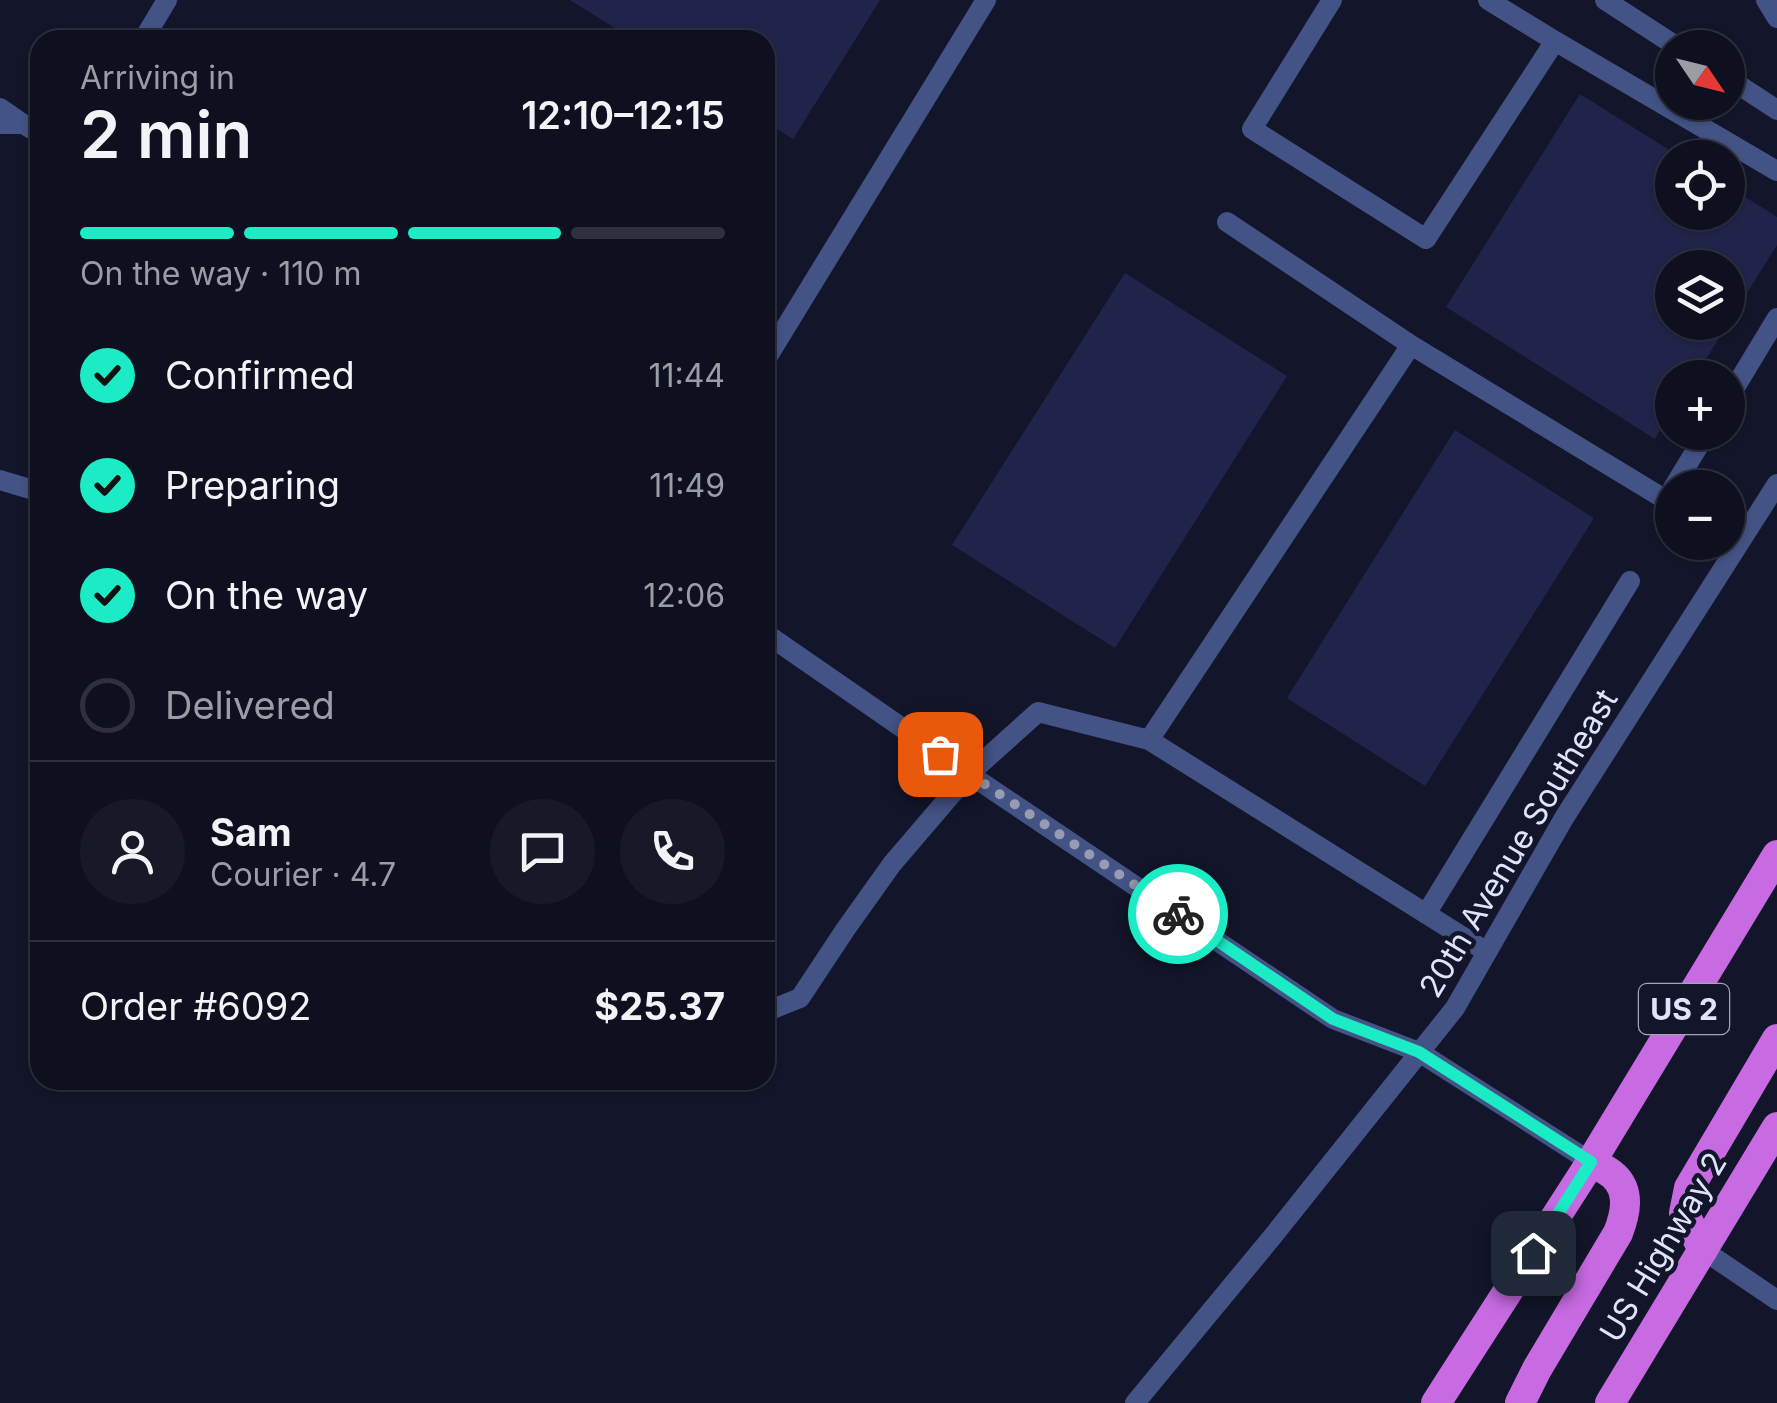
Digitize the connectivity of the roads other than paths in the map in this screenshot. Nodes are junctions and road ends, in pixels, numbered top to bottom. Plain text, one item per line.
1 (167, 0) edge
2 (986, 0) edge
3 (1332, 0) edge
4 (1488, 0) edge
5 (1605, 0) edge
6 (1766, 0) edge
7 (1777, 18) edge
8 (149, 30) edge
9 (1655, 32) edge
10 (1555, 41) junction
11 (1745, 89) edge
12 (0, 108) edge
13 (1777, 110) edge
14 (0, 124) edge
15 (30, 128) edge
16 (30, 129) edge
17 (1777, 171) edge
18 (1227, 222) dead end
19 (1777, 318) edge
20 (775, 340) edge
21 (1412, 345) junction
22 (1745, 371) edge
23 (0, 480) edge
24 (1777, 484) edge
25 (1655, 486) edge
26 (30, 489) edge
27 (1745, 525) edge
28 (1721, 560) edge
29 (1630, 582) dead end
30 (775, 640) edge
31 (1149, 740) junction
32 (969, 774) junction
33 (1777, 854) edge
34 (1426, 914) junction
35 (1487, 952) junction
36 (775, 1008) edge
37 (1777, 1039) edge
38 (1419, 1052) junction
39 (1777, 1127) edge
40 (1591, 1162) junction
41 (1703, 1250) junction
42 (1777, 1300) edge
43 (1135, 1403) edge
44 (1436, 1403) edge
45 (1520, 1403) edge
46 (1610, 1403) edge

1 - 8 street
2 - 20 street
3 - 10 street
4 - 10 street
5 - 9 street
6 - 7 street
10 - 17 street
11 - 13 street
12 - 15 street
14 - 16 street
18 - 21 street
19 - 22 street
21 - 25 street
21 - 31 street
23 - 26 street
24 - 27 street, 20th Avenue Southeast
28 - 35 street, 20th Avenue Southeast
29 - 34 street
30 - 32 street
31 - 32 street
31 - 34 street
32 - 36 street
32 - 38 street
33 - 40 highway, US 2
34 - 35 street
35 - 38 street, 20th Avenue Southeast
37 - 41 highway
38 - 40 street
38 - 43 street, 20th Avenue Southeast
39 - 41 highway, US Highway 2
40 - 44 highway, US 2
40 - 45 highway
41 - 42 street
41 - 46 highway, US Highway 2

